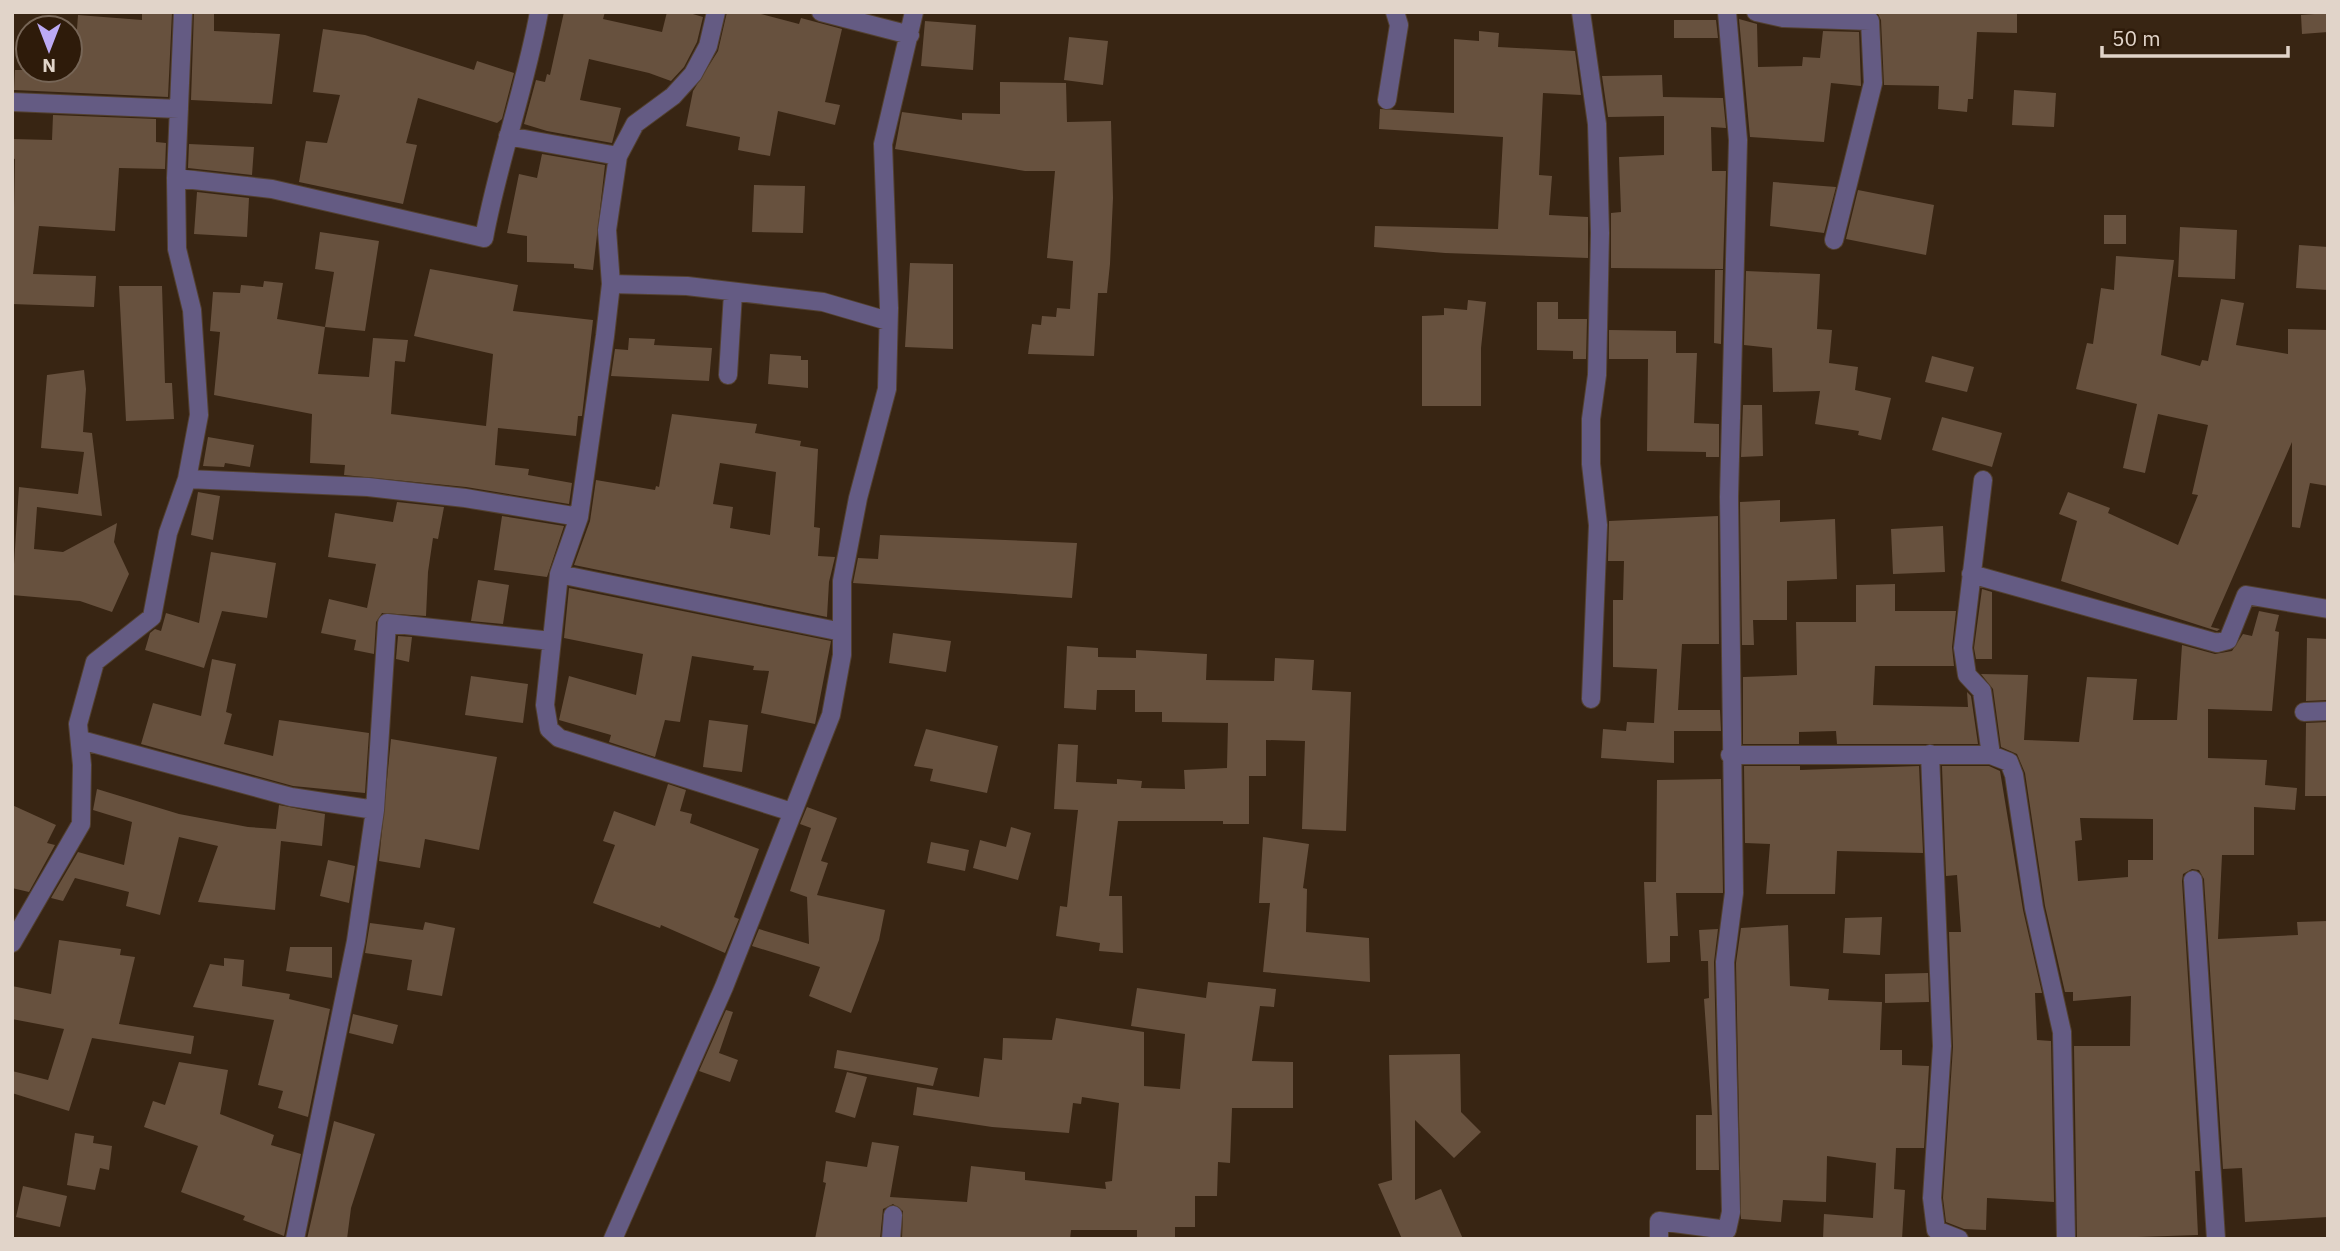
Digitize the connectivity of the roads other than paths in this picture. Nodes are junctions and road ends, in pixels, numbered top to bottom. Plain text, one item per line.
1 (183, 12) edge
2 (539, 12) edge
3 (716, 12) edge
4 (821, 12) edge
5 (914, 12) edge
6 (1395, 12) edge
7 (1581, 12) edge
8 (1727, 12) edge
9 (1756, 12) edge
10 (909, 35) junction
11 (1387, 100) dead end
12 (12, 102) edge
13 (179, 109) junction
14 (508, 136) junction
15 (618, 156) junction
16 (176, 178) junction
17 (1834, 240) dead end
18 (611, 284) junction
19 (733, 293) junction
20 (888, 321) junction
21 (728, 375) dead end
22 (187, 479) junction
23 (1983, 480) dead end
24 (579, 517) junction
25 (559, 574) junction
26 (1971, 574) junction
27 (2328, 609) edge
28 (842, 632) junction
29 (551, 641) junction
30 (1591, 699) dead end
31 (2328, 711) edge
32 (2304, 712) dead end
33 (81, 740) junction
34 (1930, 754) junction
35 (1730, 755) junction
36 (1991, 755) junction
37 (375, 810) junction
38 (792, 812) junction
39 (2193, 880) dead end
40 (12, 943) edge
41 (894, 1215) dead end
42 (295, 1239) edge
43 (612, 1239) edge
44 (891, 1239) edge
45 (1659, 1239) edge
46 (1959, 1239) edge
47 (2066, 1239) edge
48 (2216, 1239) edge

1 - 13 street
2 - 14 street
3 - 15 street
4 - 10 street
5 - 10 street
6 - 11 street
7 - 30 street
8 - 35 street
9 - 17 street
10 - 20 street
12 - 13 street
13 - 16 street
14 - 15 street
14 - 16 street
15 - 18 street
16 - 22 street
18 - 19 street
18 - 24 street
19 - 20 street
19 - 21 street
20 - 28 street
22 - 24 street
22 - 33 street
23 - 26 street
24 - 25 street
25 - 28 street
25 - 29 street
26 - 27 street
26 - 36 street
28 - 38 street
29 - 37 street
29 - 38 street
31 - 32 street
33 - 37 street
33 - 40 street
34 - 35 street
34 - 36 street
34 - 46 street
35 - 45 street
36 - 47 street
37 - 42 street
38 - 43 street
39 - 48 street
41 - 44 street

